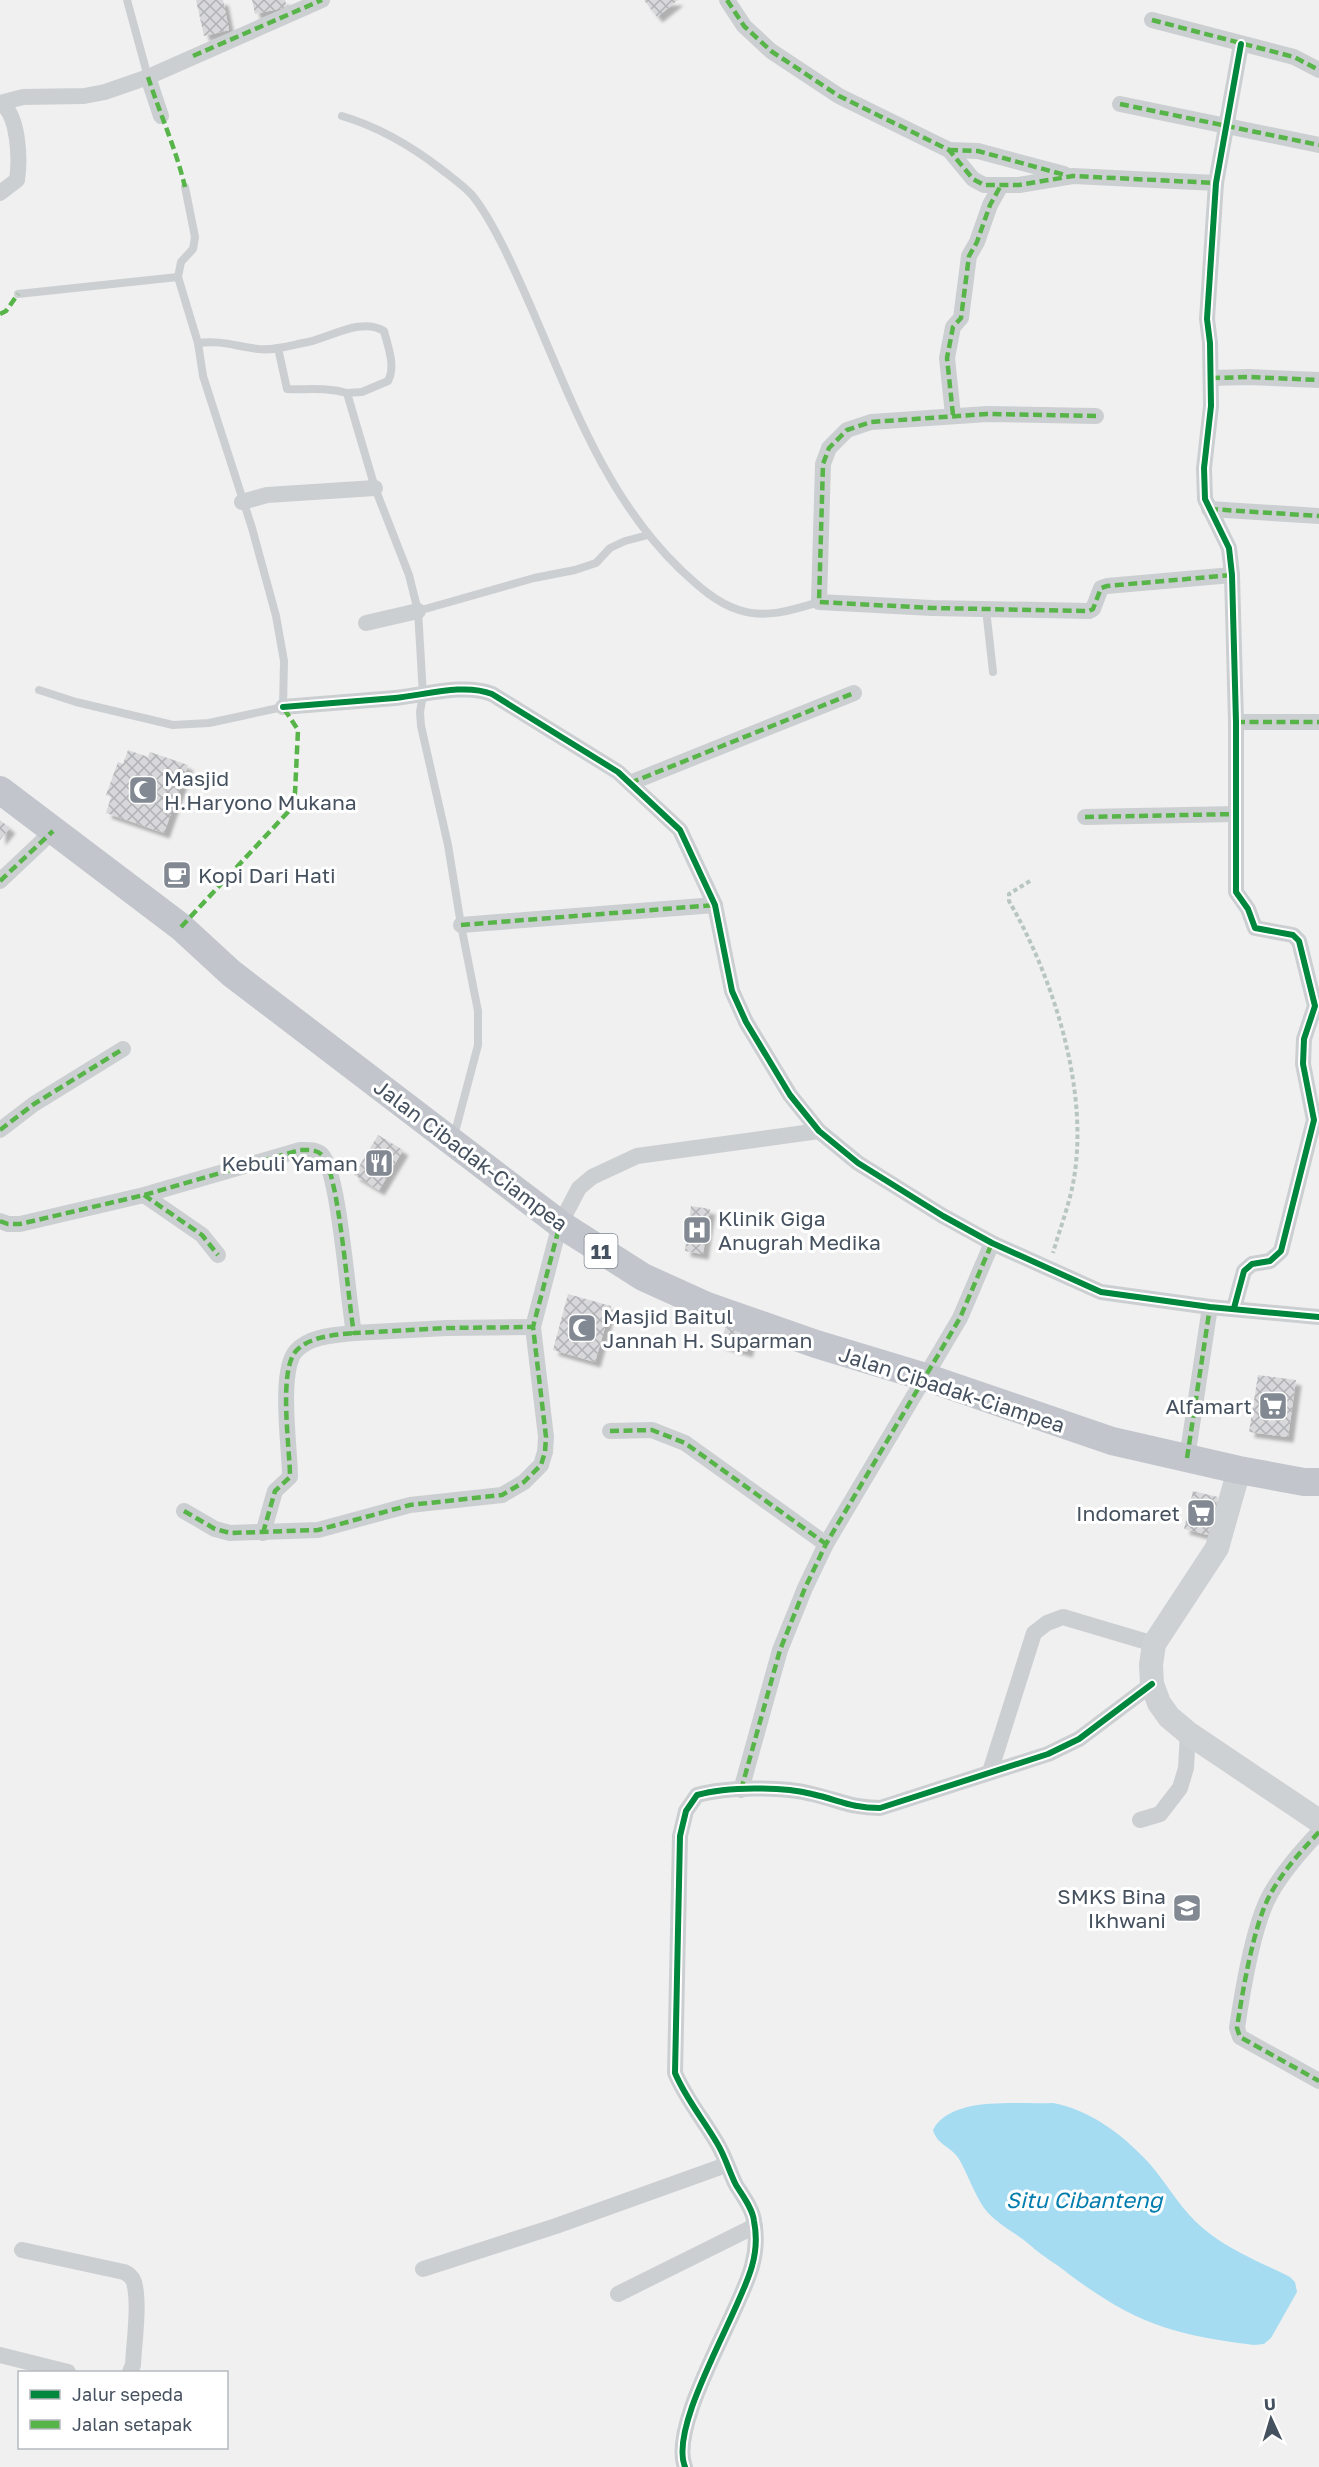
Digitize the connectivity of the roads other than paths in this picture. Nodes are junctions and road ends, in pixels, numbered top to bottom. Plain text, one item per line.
1 (127, 0) edge
2 (322, 0) edge
3 (727, 0) edge
4 (1152, 20) dead end
5 (1241, 44) junction
6 (1319, 70) edge
7 (148, 77) junction
8 (0, 103) edge
9 (1120, 104) dead end
10 (161, 116) dead end
11 (342, 116) dead end
12 (1227, 125) junction
13 (1319, 145) edge
14 (949, 150) junction
15 (1073, 176) junction
16 (1216, 183) junction
17 (1000, 186) junction
18 (185, 187) dead end
19 (0, 193) edge
20 (178, 277) junction
21 (18, 294) dead end
22 (198, 343) junction
23 (278, 348) junction
24 (1211, 378) junction
25 (1319, 380) edge
26 (347, 393) junction
27 (953, 415) junction
28 (1096, 416) dead end
29 (375, 488) junction
30 (242, 501) junction
31 (1209, 510) junction
32 (1319, 516) edge
33 (648, 535) junction
34 (1232, 574) junction
35 (819, 602) junction
36 (986, 609) junction
37 (418, 611) junction
38 (366, 623) dead end
39 (993, 672) dead end
40 (39, 690) dead end
41 (854, 693) dead end
42 (423, 695) junction
43 (283, 706) junction
44 (1236, 722) junction
45 (1319, 722) edge
46 (630, 783) junction
47 (0, 790) edge
48 (1236, 814) junction
49 (1085, 817) dead end
50 (53, 831) junction
51 (0, 881) edge
52 (715, 905) junction
53 (461, 925) junction
54 (123, 1049) dead end
55 (0, 1130) edge
56 (819, 1131) junction
57 (453, 1140) junction
58 (144, 1195) junction
59 (0, 1221) edge
60 (560, 1224) junction
61 (992, 1243) junction
62 (218, 1255) dead end
63 (1210, 1307) junction
64 (1234, 1308) junction
65 (1319, 1317) edge
66 (533, 1327) junction
67 (354, 1333) junction
68 (926, 1377) junction
69 (610, 1431) dead end
70 (1187, 1458) junction
71 (1239, 1470) junction
72 (1319, 1482) edge
73 (184, 1511) dead end
74 (263, 1533) junction
75 (826, 1544) junction
76 (1154, 1644) junction
77 (1152, 1684) junction
78 (1188, 1733) junction
79 (990, 1772) junction
80 (741, 1790) junction
81 (1140, 1820) dead end
82 (1319, 1821) edge
83 (1319, 1832) edge
84 (1319, 2081) edge
85 (726, 2165) junction
86 (755, 2226) junction
87 (22, 2250) dead end
88 (423, 2269) dead end
89 (618, 2294) dead end
90 (0, 2355) edge
91 (60, 2371) edge
92 (131, 2371) edge
93 (685, 2467) edge

1 - 7 lane
2 - 7 street
3 - 14 street
4 - 5 street
5 - 6 street
5 - 12 street
7 - 8 street
7 - 10 street
8 - 19 street
9 - 12 street
11 - 33 lane
12 - 13 street
12 - 16 street
14 - 15 street
14 - 17 street
15 - 16 street
15 - 17 street
16 - 24 street
17 - 27 street
18 - 20 lane
20 - 21 lane
20 - 22 lane
22 - 23 lane
22 - 30 lane
23 - 26 lane
23 - 26 lane
24 - 25 street
24 - 31 street
26 - 29 lane
27 - 28 street
27 - 35 street
29 - 30 street
29 - 37 lane
30 - 43 lane
31 - 32 street
31 - 34 street
33 - 35 lane
33 - 37 lane
34 - 36 street
34 - 44 street
35 - 36 street
36 - 39 lane
37 - 38 street
37 - 42 lane
40 - 43 lane
41 - 46 street
42 - 43 street
42 - 46 street
42 - 53 lane
44 - 45 street
44 - 48 street
46 - 52 street
47 - 50 highway, Jalan Cibadak-Ciampea / 11
48 - 49 street
48 - 64 street
50 - 51 street
50 - 57 highway, Jalan Cibadak-Ciampea / 11
52 - 53 street
52 - 56 street
53 - 57 lane
54 - 55 street
56 - 60 street
56 - 61 street
57 - 60 highway, Jalan Cibadak-Ciampea / 11
58 - 59 street
58 - 62 street
58 - 67 street
60 - 66 street
60 - 68 highway, Jalan Cibadak-Ciampea / 11
61 - 63 street
61 - 68 street
63 - 64 street
63 - 70 street
64 - 65 street
66 - 67 street
66 - 74 street
67 - 74 street
68 - 70 highway, Jalan Cibadak-Ciampea / 11
68 - 75 street
69 - 75 street
70 - 71 highway, Jalan Cibadak-Ciampea / 11
71 - 72 highway, Jalan Cibadak-Ciampea / 11
71 - 76 main road
73 - 74 street
75 - 80 street
76 - 77 main road
76 - 79 street
77 - 78 main road
77 - 79 street
78 - 81 street
78 - 82 main road
79 - 80 street
80 - 85 street
83 - 84 street
85 - 86 street
85 - 88 street
86 - 89 street
86 - 93 street
87 - 92 street
90 - 91 street

